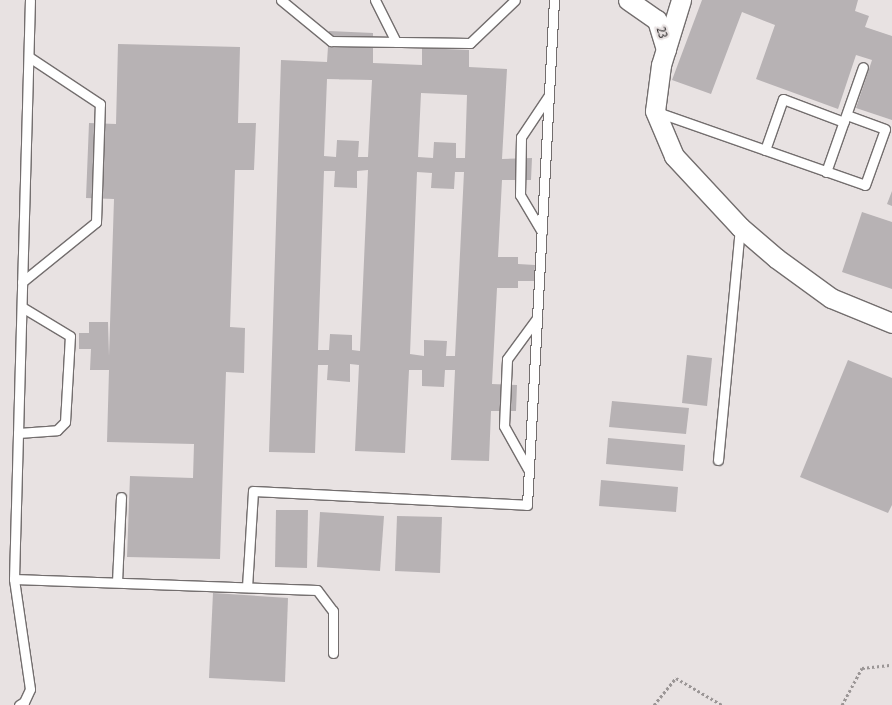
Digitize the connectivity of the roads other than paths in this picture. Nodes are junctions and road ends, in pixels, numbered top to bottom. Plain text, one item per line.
1 (30, 0) edge
2 (281, 0) edge
3 (375, 0) edge
4 (515, 0) edge
5 (554, 0) edge
6 (628, 0) edge
7 (681, 0) edge
8 (396, 42) junction
9 (666, 50) junction
10 (29, 57) junction
11 (863, 67) dead end
12 (549, 95) junction
13 (655, 111) junction
14 (845, 118) junction
15 (765, 150) junction
16 (826, 172) junction
17 (740, 227) junction
18 (542, 232) junction
19 (22, 282) junction
20 (22, 307) junction
21 (537, 318) junction
22 (892, 322) edge
23 (18, 434) junction
24 (718, 460) dead end
25 (529, 470) junction
26 (122, 497) dead end
27 (14, 578) junction
28 (117, 582) junction
29 (247, 587) junction
30 (334, 653) dead end
31 (19, 705) edge

1 - 10 lane
2 - 8 lane
3 - 8 lane
4 - 8 lane
5 - 12 lane
6 - 9 street, 23
7 - 9 street
9 - 13 street
10 - 19 lane
10 - 19 lane
11 - 14 lane
12 - 18 lane
12 - 18 lane
13 - 15 lane
13 - 17 street
14 - 15 lane
14 - 16 lane
14 - 16 lane
15 - 16 lane
17 - 22 street
17 - 24 lane
18 - 21 lane
19 - 20 lane
20 - 23 lane
20 - 23 lane
21 - 25 lane
21 - 25 lane
23 - 27 lane
25 - 29 lane
26 - 28 lane
27 - 28 lane
27 - 31 lane
28 - 29 lane
29 - 30 lane

